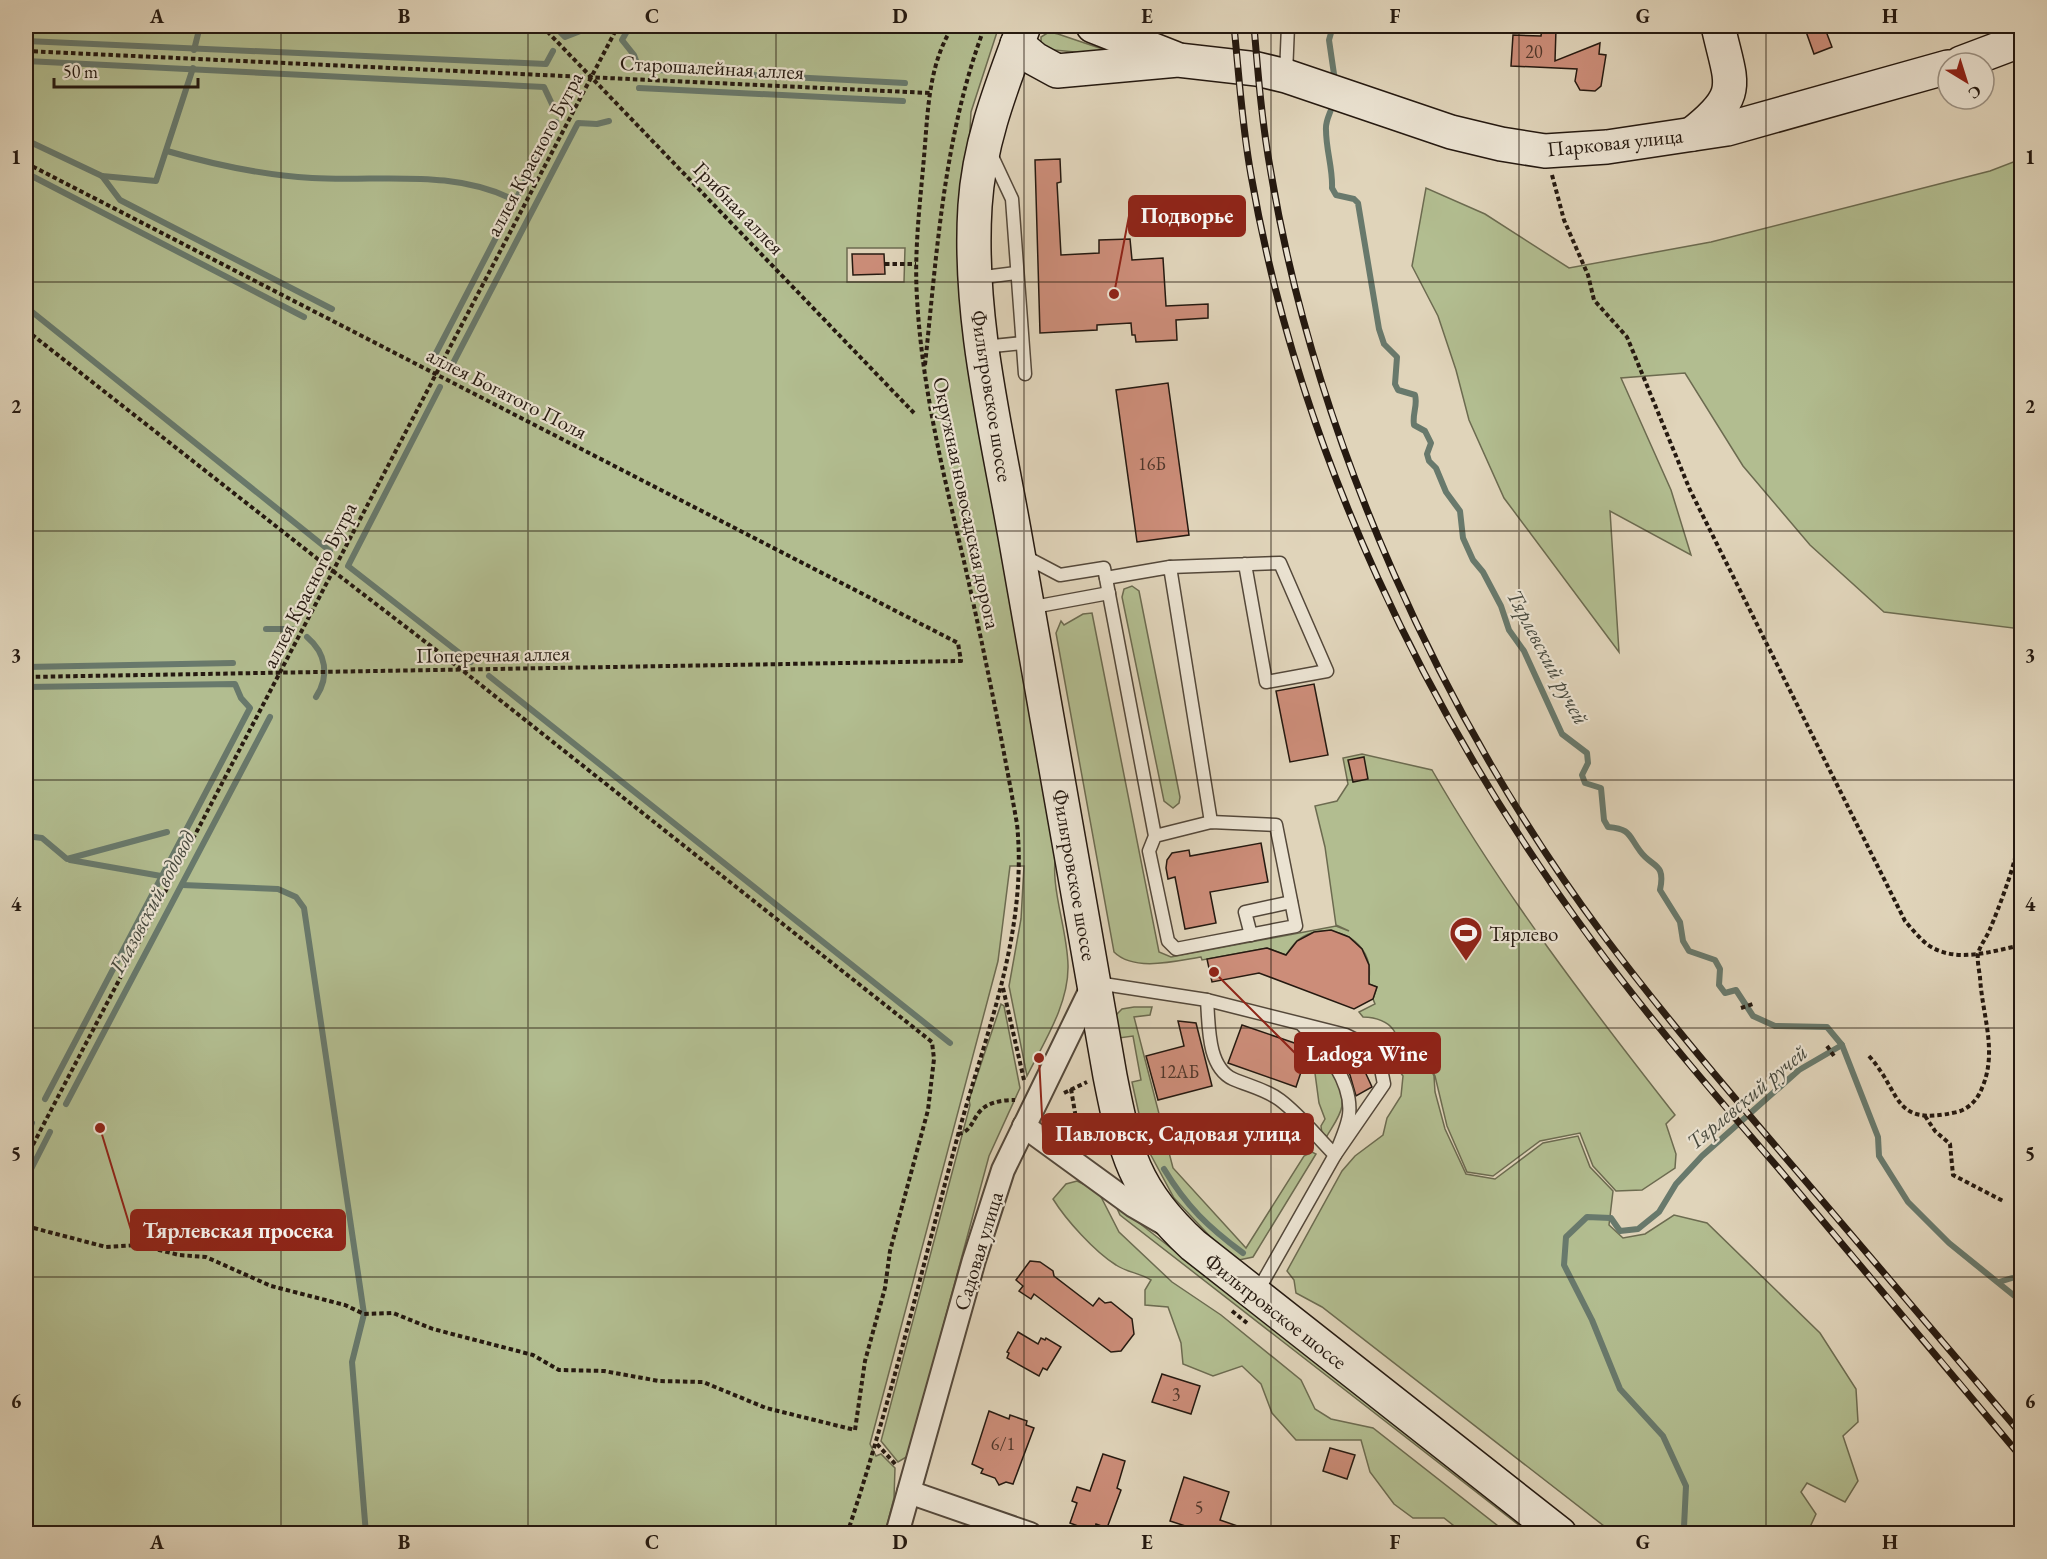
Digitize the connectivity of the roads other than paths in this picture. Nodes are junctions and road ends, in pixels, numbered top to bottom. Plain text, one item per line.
1 (1093, 26) edge
2 (1288, 26) edge
3 (1718, 26) edge
4 (1021, 35) edge
5 (2022, 40) edge
6 (1993, 51) edge
7 (1178, 60) junction
8 (1936, 70) edge
9 (1057, 71) junction
10 (1294, 79) junction
11 (1731, 83) junction
12 (996, 99) junction
13 (1755, 122) junction
14 (1692, 134) junction
15 (984, 140) junction
16 (1016, 273) junction
17 (975, 279) junction
18 (1022, 343) junction
19 (982, 347) junction
20 (1025, 374) dead end
21 (1018, 553) junction
22 (1245, 564) junction
23 (1170, 567) junction
24 (1106, 579) junction
25 (1109, 594) junction
26 (1027, 608) junction
27 (1211, 822) junction
28 (1155, 836) junction
29 (1291, 902) junction
30 (1251, 935) junction
31 (1094, 982) junction
32 (1206, 1000) junction
33 (1302, 1026) junction
34 (1024, 1126) junction
35 (1335, 1155) junction
36 (1177, 1231) junction
37 (1255, 1295) junction
38 (909, 1492) junction
39 (897, 1533) edge
40 (1030, 1533) edge
41 (1560, 1533) edge

1 - 7 main road, Парковая улица
2 - 10 lane
3 - 11 main road
4 - 9 main road
4 - 12 main road, Фильтровское шоссе
5 - 6 main road
7 - 9 main road, Парковая улица
7 - 10 main road, Парковая улица
8 - 13 main road, Парковая улица
9 - 12 main road, Парковая улица
10 - 14 main road, Парковая улица
11 - 13 main road
11 - 14 main road
12 - 15 main road, Фильтровское шоссе
13 - 14 main road, Парковая улица
15 - 16 lane
15 - 17 main road, Фильтровское шоссе
16 - 17 lane
16 - 18 lane
17 - 19 main road, Фильтровское шоссе
18 - 19 lane
18 - 20 lane
19 - 21 main road, Фильтровское шоссе
21 - 24 lane
21 - 26 main road, Фильтровское шоссе
22 - 22 lane
22 - 23 lane
23 - 24 lane
23 - 27 lane
24 - 25 lane
25 - 26 lane
25 - 28 lane
26 - 31 main road, Фильтровское шоссе
27 - 28 lane
27 - 29 lane
28 - 30 lane
29 - 30 lane
29 - 30 lane
31 - 32 lane
31 - 34 street, Садовая улица
31 - 36 main road, Фильтровское шоссе
32 - 33 lane
32 - 35 lane
33 - 35 lane
33 - 35 lane
34 - 36 street
34 - 38 street, Садовая улица
35 - 37 lane
36 - 37 main road, Фильтровское шоссе
37 - 41 main road, Фильтровское шоссе
38 - 39 street, Садовая улица
38 - 40 street

